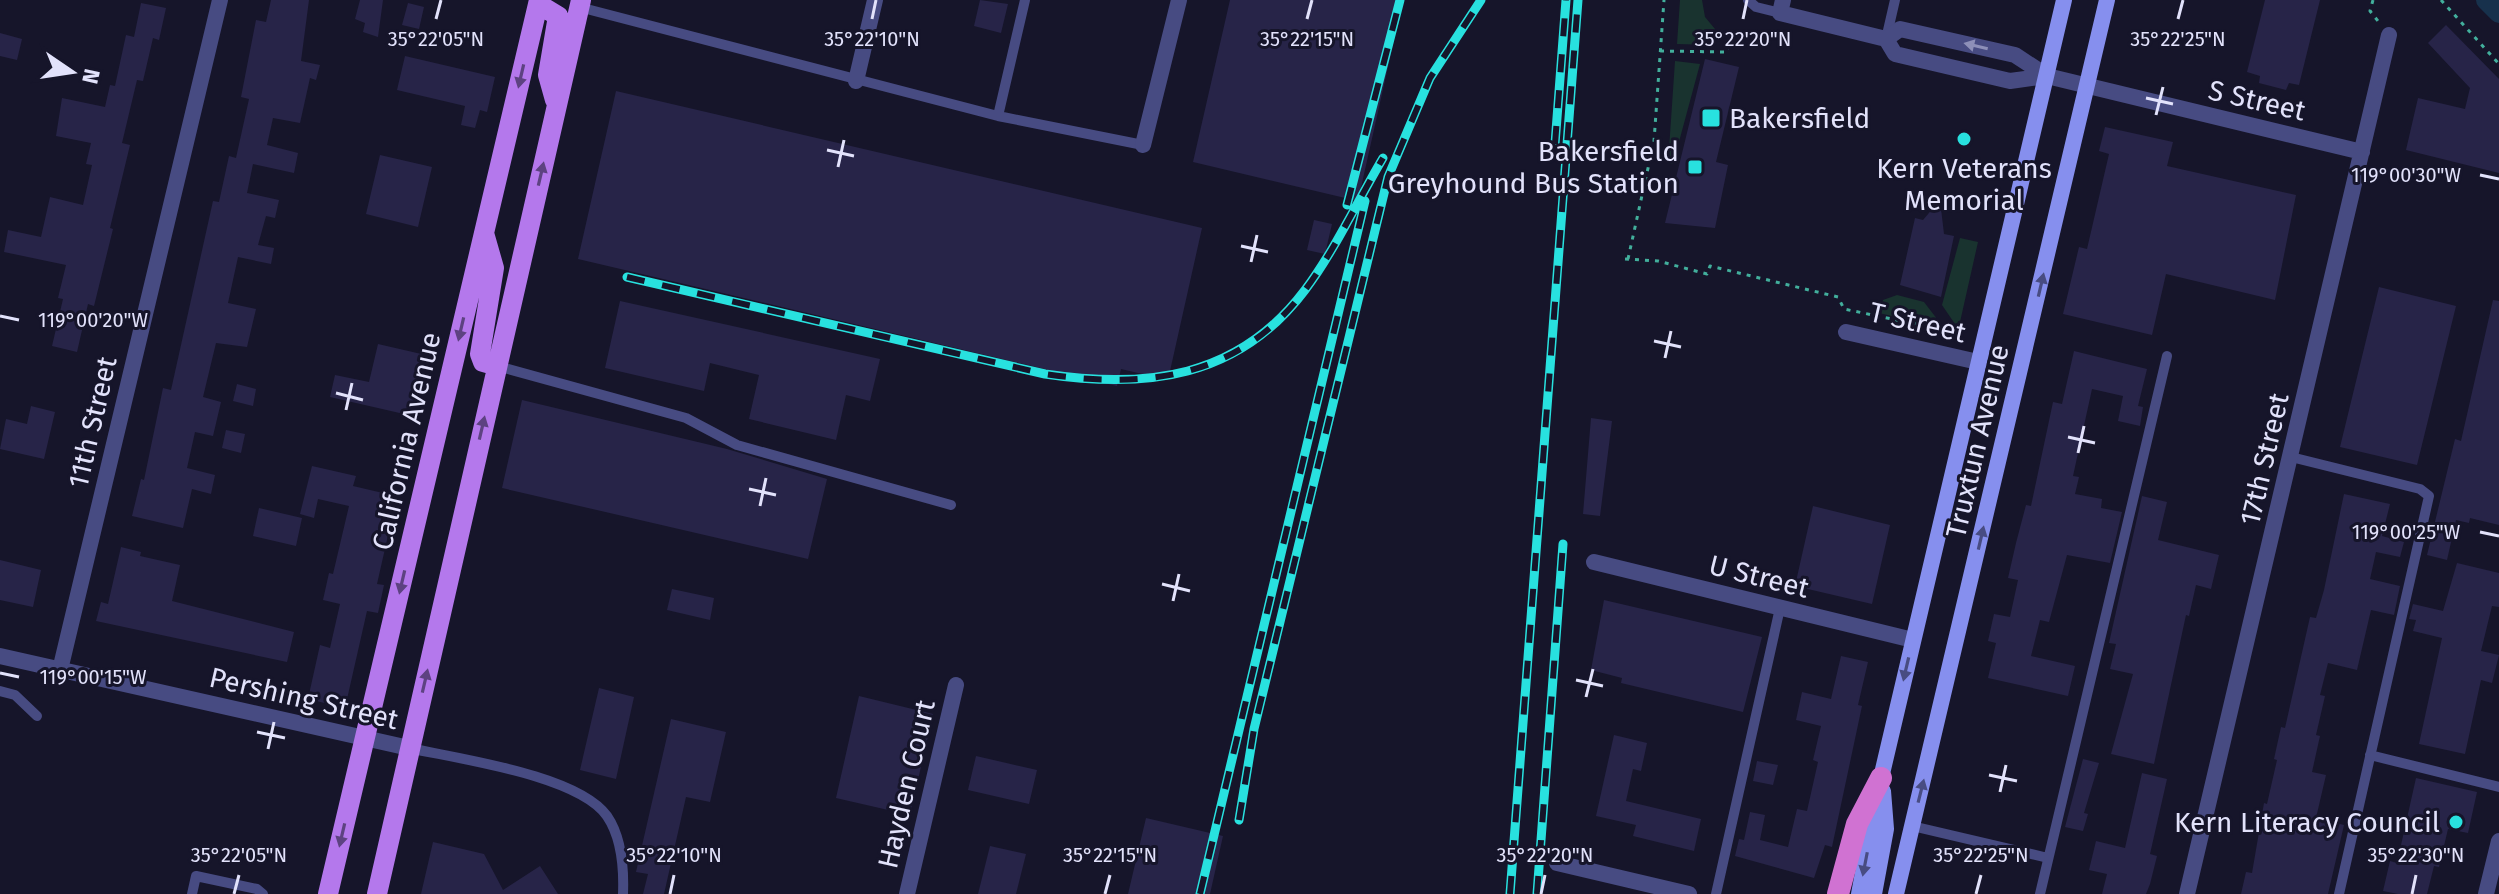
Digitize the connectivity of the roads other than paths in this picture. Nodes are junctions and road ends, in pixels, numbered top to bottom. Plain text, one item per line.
1 (220, 0) edge
2 (875, 0) edge
3 (1025, 0) edge
4 (1179, 0) edge
5 (1748, 0) edge
6 (1895, 0) edge
7 (2064, 0) edge
8 (2107, 0) edge
9 (533, 1) edge
10 (580, 3) edge
11 (1781, 6) edge
12 (2389, 35) road end
13 (1886, 39) junction
14 (2047, 76) junction
15 (856, 81) junction
16 (2087, 85) junction
17 (557, 104) junction
18 (998, 116) junction
19 (1143, 145) joint
20 (2362, 152) junction
21 (484, 233) junction
22 (1846, 332) dead end
23 (2167, 356) dead end
24 (1978, 362) junction
25 (497, 366) junction
26 (2291, 457) junction
27 (951, 505) dead end
28 (1594, 562) dead end
29 (1780, 608) junction
30 (1913, 640) junction
31 (0, 656) edge
32 (60, 670) junction
33 (956, 685) dead end
34 (0, 691) edge
35 (37, 716) dead end
36 (365, 738) junction
37 (409, 748) junction
38 (2370, 755) junction
39 (1881, 778) junction
40 (2499, 787) edge
41 (1912, 826) junction
42 (2499, 841) edge
43 (2048, 858) junction
44 (1557, 863) dead end
45 (192, 894) edge
46 (263, 894) edge
47 (328, 894) edge
48 (377, 894) edge
49 (623, 894) edge
50 (907, 894) edge
51 (1689, 894) edge
52 (1716, 894) edge
53 (1838, 894) edge
54 (1859, 894) edge
55 (1874, 894) edge
56 (1896, 894) edge
57 (2040, 894) edge
58 (2187, 894) edge
59 (2339, 894) edge
60 (2486, 894) edge

1 - 32 street, 11th Street
2 - 15 street
3 - 18 lane
4 - 19 street
5 - 11 lane
6 - 13 lane
7 - 14 main road, Truxtun Avenue
8 - 16 main road, Truxtun Avenue
9 - 17 main road
9 -> 21 main road, California Avenue
10 - 15 lane
10 - 17 main road
11 - 13 street, S Street
12 - 20 street, 17th Street
13 - 14 street, S Street
14 -> 13 street, S Street
14 - 16 street, S Street
14 - 24 main road, Truxtun Avenue
15 - 18 lane
16 - 20 street, S Street
41 -> 16 main road, Truxtun Avenue
25 -> 17 main road
18 - 19 lane
20 - 26 street, 17th Street
21 - 25 main road
21 -> 36 main road, California Avenue
22 - 24 street, T Street
23 - 43 lane
24 - 30 main road, Truxtun Avenue
25 - 27 lane
37 -> 25 main road
26 - 38 lane
26 - 58 street, 17th Street
28 - 29 street, U Street
29 - 30 street, U Street
29 - 52 lane
30 -> 39 main road, Truxtun Avenue
31 - 32 street, Pershing Street
32 - 36 street, Pershing Street
33 - 50 street, Hayden Court
34 - 35 lane
36 - 37 street, Pershing Street
36 -> 47 main road, California Avenue
37 - 48 main road
37 - 49 lane
38 - 40 lane
38 - 59 lane
39 - 53 highway
39 -> 54 main road, Truxtun Avenue
39 - 55 main road
41 - 43 lane
41 - 56 main road, Truxtun Avenue
42 - 60 street
43 - 57 lane
44 - 51 street
45 - 46 lane

